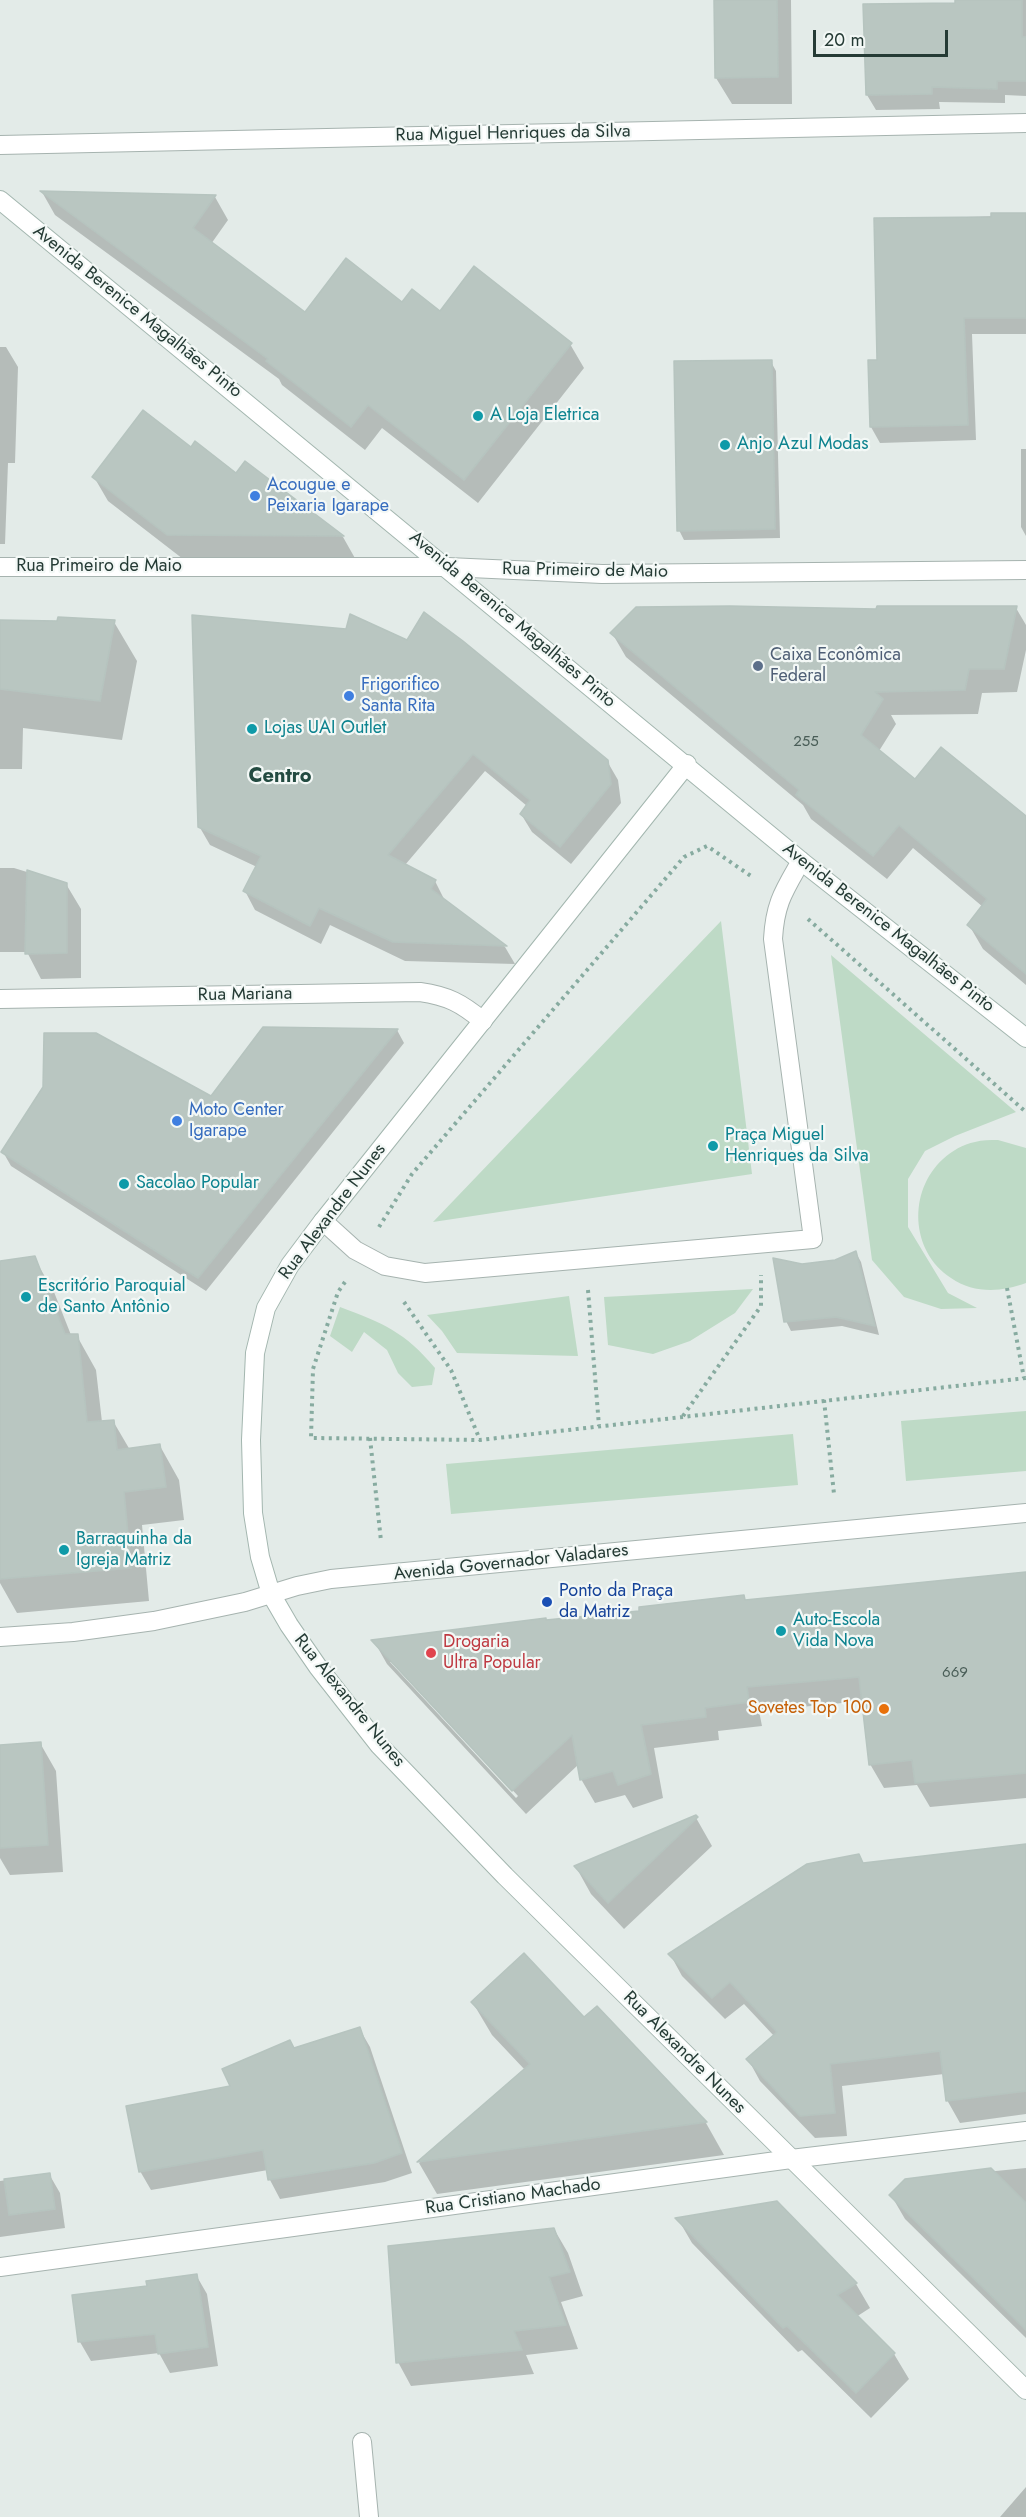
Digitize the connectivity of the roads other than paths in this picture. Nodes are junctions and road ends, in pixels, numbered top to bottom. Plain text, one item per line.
1 (1026, 123) edge
2 (0, 145) edge
3 (0, 200) edge
4 (0, 567) edge
5 (448, 567) junction
6 (1026, 570) edge
7 (687, 764) junction
8 (801, 861) junction
9 (0, 999) edge
10 (483, 1020) junction
11 (1026, 1038) edge
12 (322, 1221) junction
13 (1026, 1513) edge
14 (271, 1594) junction
15 (0, 1637) edge
16 (1026, 2131) edge
17 (791, 2159) junction
18 (0, 2267) edge
19 (1026, 2390) edge
20 (362, 2442) dead end
21 (369, 2517) edge

1 - 2 street, Rua Miguel Henriques da Silva
3 - 5 street, Avenida Berenice Magalhães Pinto
4 - 5 street, Rua Primeiro de Maio
5 - 6 street, Rua Primeiro de Maio
5 - 7 street, Avenida Berenice Magalhães Pinto
7 - 8 street, Avenida Berenice Magalhães Pinto
7 - 10 street, Rua Alexandre Nunes
8 - 11 street, Avenida Berenice Magalhães Pinto
8 - 12 street
9 - 10 street, Rua Mariana
10 - 12 street, Rua Alexandre Nunes
12 - 14 street, Rua Alexandre Nunes
13 - 14 street, Avenida Governador Valadares
14 - 15 street, Avenida Governador Valadares
14 - 17 street, Rua Alexandre Nunes
16 - 17 street, Rua Cristiano Machado
17 - 18 street, Rua Cristiano Machado
17 - 19 street, Rua Alexandre Nunes
20 - 21 street

